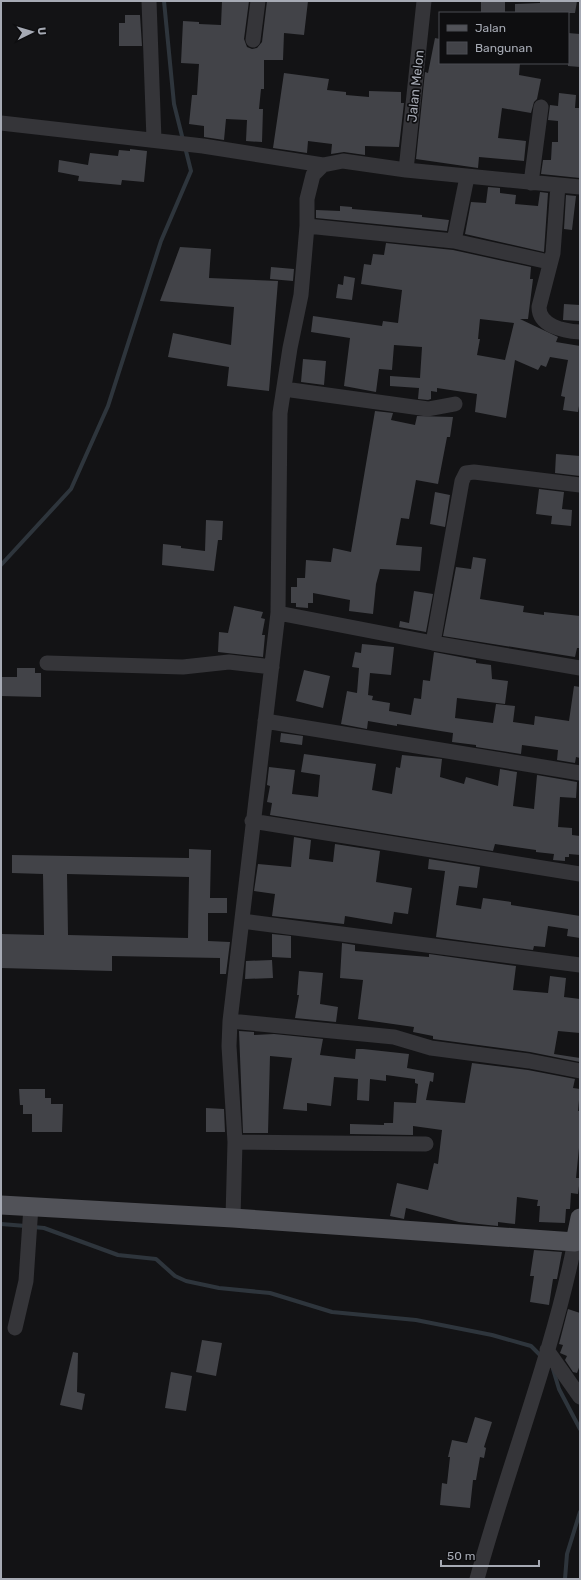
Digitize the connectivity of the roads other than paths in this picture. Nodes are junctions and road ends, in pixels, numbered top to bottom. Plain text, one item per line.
1 (149, 1) edge
2 (258, 1) edge
3 (424, 1) edge
4 (253, 40) dead end
5 (541, 107) dead end
6 (1, 123) edge
7 (159, 141) junction
8 (323, 165) junction
9 (406, 170) junction
10 (467, 176) junction
11 (531, 183) junction
12 (558, 185) junction
13 (580, 187) edge
14 (307, 226) junction
15 (454, 241) junction
16 (549, 262) junction
17 (580, 332) edge
18 (284, 389) junction
19 (455, 404) dead end
20 (580, 485) edge
21 (278, 613) junction
22 (433, 643) junction
23 (47, 663) dead end
24 (272, 667) junction
25 (580, 668) edge
26 (265, 721) junction
27 (580, 773) edge
28 (252, 821) junction
29 (580, 874) edge
30 (242, 921) junction
31 (580, 965) edge
32 (230, 1021) junction
33 (580, 1071) edge
34 (235, 1142) junction
35 (426, 1144) dead end
36 (1, 1205) edge
37 (31, 1206) junction
38 (233, 1218) junction
39 (580, 1218) edge
40 (575, 1242) junction
41 (574, 1275) edge
42 (15, 1328) dead end
43 (547, 1350) junction
44 (580, 1397) edge
45 (477, 1579) edge

1 - 7 street
2 - 4 street
3 - 9 street, Jalan Melon
5 - 11 street
6 - 7 street
7 - 8 street
8 - 9 street
8 - 14 street
9 - 10 street
10 - 11 street
10 - 15 street
11 - 12 street
12 - 13 street
12 - 16 street
14 - 15 street
14 - 18 street
15 - 16 street
16 - 17 street
18 - 19 street
18 - 21 street
20 - 22 street
21 - 22 street
21 - 24 street
22 - 25 street
23 - 24 street
24 - 26 street
26 - 27 street
26 - 28 street
28 - 29 street
28 - 30 street
30 - 31 street
30 - 32 street
32 - 33 street
32 - 34 street
34 - 35 street
34 - 38 street
36 - 37 main road
37 - 38 main road
37 - 42 street
38 - 40 main road
39 - 40 main road
40 - 41 street
41 - 43 street
43 - 44 street
43 - 45 street

